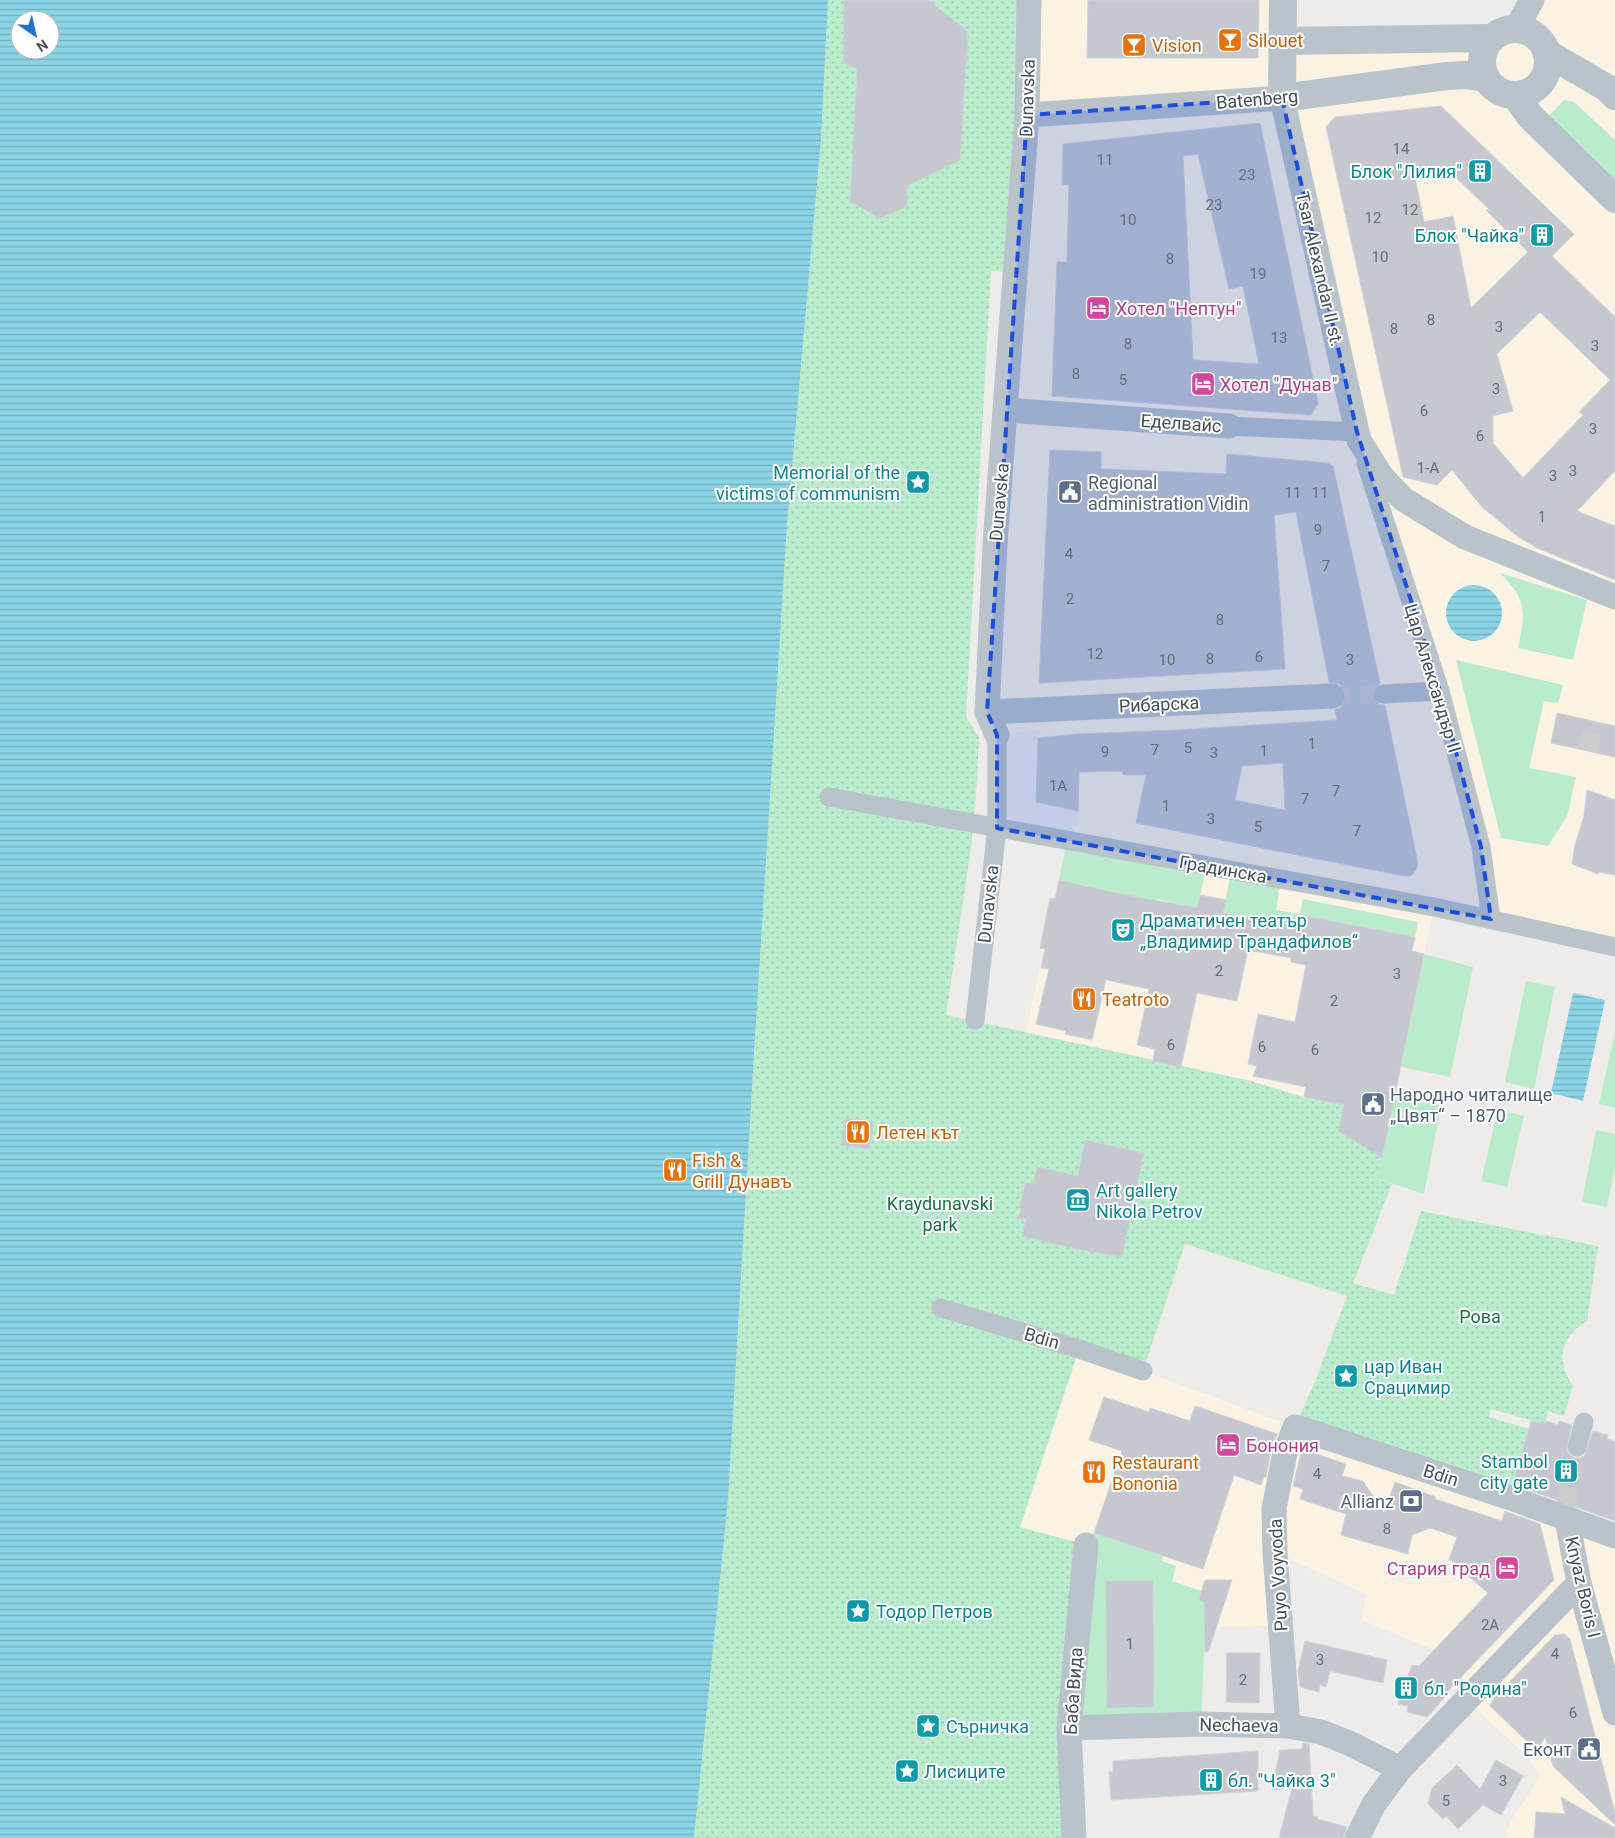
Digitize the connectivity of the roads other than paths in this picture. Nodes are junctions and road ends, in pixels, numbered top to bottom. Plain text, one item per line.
1 (1029, 0) edge
2 (1283, 0) edge
3 (1532, 0) edge
4 (1504, 34) junction
5 (1281, 41) junction
6 (1547, 53) junction
7 (1486, 78) junction
8 (1515, 95) junction
9 (1615, 96) edge
10 (1282, 98) junction
11 (1027, 115) junction
12 (1615, 199) edge
13 (1006, 410) junction
14 (1229, 426) joint
15 (1358, 436) junction
16 (1615, 597) edge
17 (1440, 691) junction
18 (1383, 694) tunnel mouth
19 (1332, 696) tunnel mouth
20 (987, 712) junction
21 (997, 735) joint
22 (829, 797) dead end
23 (996, 828) junction
24 (1491, 919) junction
25 (1615, 947) edge
26 (975, 1020) dead end
27 (941, 1308) dead end
28 (1143, 1371) dead end
29 (1584, 1422) dead end
30 (1295, 1427) joint
31 (1577, 1447) tunnel mouth
32 (1566, 1514) junction
33 (1615, 1536) edge
34 (1086, 1545) dead end
35 (1579, 1583) junction
36 (1615, 1713) edge
37 (1288, 1726) junction
38 (1069, 1728) junction
39 (1400, 1769) junction
40 (1074, 1838) edge
41 (1357, 1838) edge

1 - 11 street, Dunavska
2 - 5 street
3 - 4 street
4 - 5 street
4 - 6 street
4 - 7 street
5 - 10 street
6 - 8 street
6 - 9 street
7 - 8 street
7 - 10 street, Batenberg
8 - 12 street
10 - 11 street, Batenberg
10 - 15 street, Tsar Alexandar II st.
11 - 13 street, Dunavska
13 - 14 street, Еделвайс
13 - 20 street, Dunavska
14 - 15 street, Еделвайс
15 - 16 street, Tsar Alexandar II st.
15 - 17 street, Цар Александър II
17 - 18 street
17 - 24 street, Цар Александър II
19 - 20 street, Рибарска
20 - 21 street, Dunavska
21 - 23 street, Dunavska
22 - 23 street, Градинска
23 - 24 street, Градинска
23 - 26 street, Dunavska
24 - 25 street, Градинска
27 - 28 street, Bdin
29 - 31 street
30 - 32 street, Bdin
30 - 37 street, Puyo Voyvoda
32 - 33 street, Bdin
32 - 35 street, Knyaz Boris I
34 - 38 street, Баба Вида
35 - 36 street, Knyaz Boris I
35 - 39 street
37 - 38 street, Nechaeva
37 - 39 street, Nechaeva
38 - 40 street, Баба Вида
39 - 41 street

